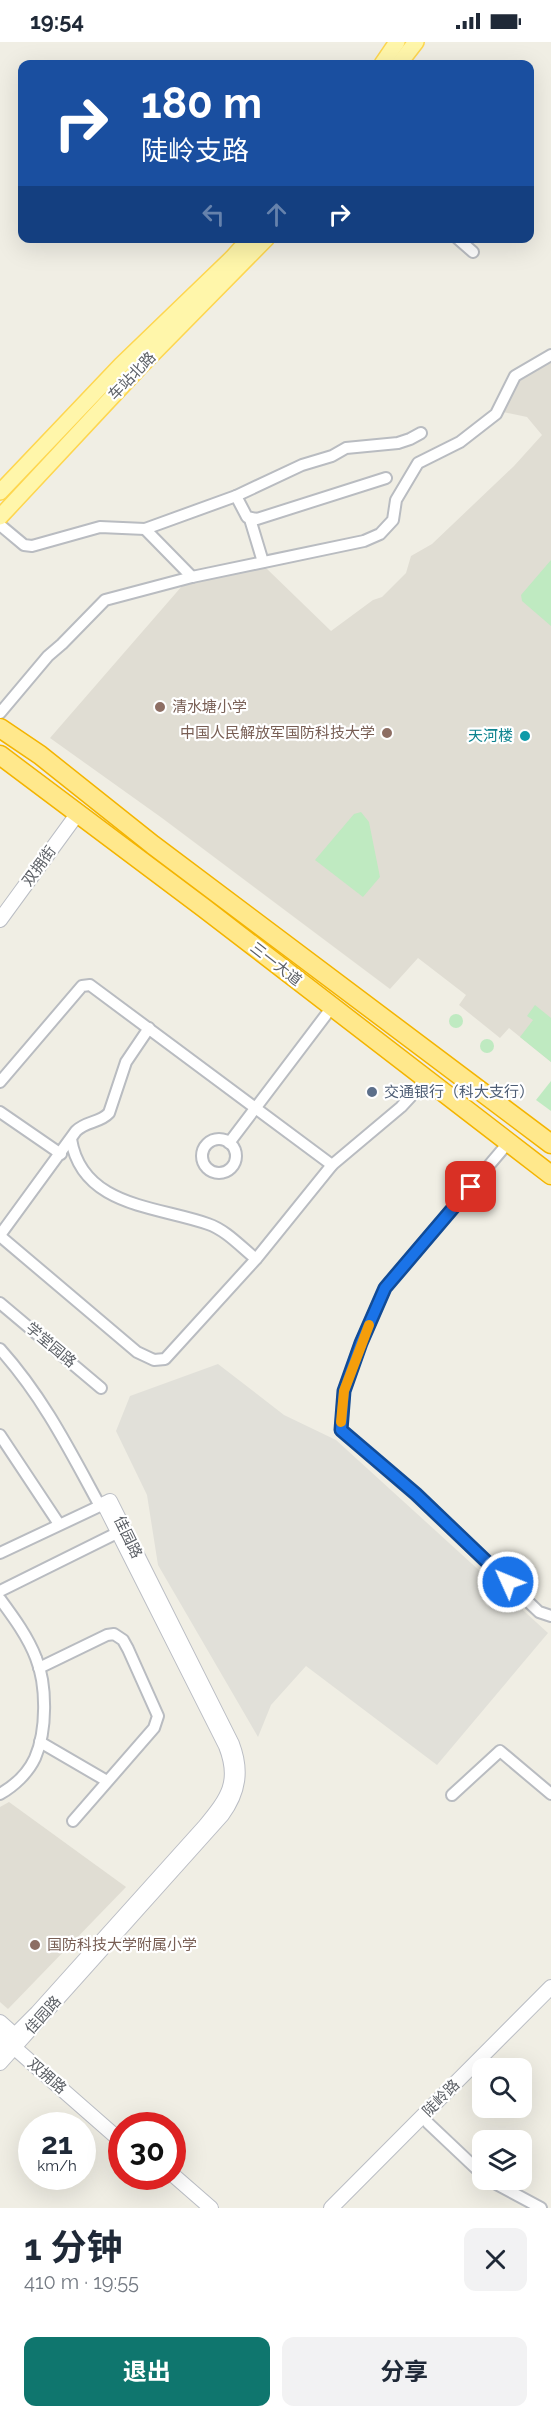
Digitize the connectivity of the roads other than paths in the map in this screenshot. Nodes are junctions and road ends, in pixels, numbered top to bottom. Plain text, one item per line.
1 (397, 42) edge
2 (416, 42) edge
3 (385, 60) edge
4 (402, 60) edge
5 (246, 243) edge
6 (262, 243) edge
7 (463, 243) edge
8 (473, 252) dead end
9 (551, 355) edge
10 (421, 433) dead end
11 (386, 478) dead end
12 (0, 492) edge
13 (236, 496) junction
14 (0, 517) edge
15 (250, 519) junction
16 (0, 525) edge
17 (145, 529) junction
18 (263, 562) junction
19 (192, 577) junction
20 (0, 713) edge
21 (0, 728) edge
22 (0, 755) edge
23 (78, 813) junction
24 (0, 920) edge
25 (332, 1007) junction
26 (149, 1028) junction
27 (426, 1080) junction
28 (0, 1082) edge
29 (255, 1108) junction
30 (0, 1112) edge
31 (71, 1139) junction
32 (229, 1143) dead end
33 (508, 1143) junction
34 (551, 1144) edge
35 (61, 1154) junction
36 (332, 1165) junction
37 (551, 1175) edge
38 (0, 1236) edge
39 (256, 1259) junction
40 (0, 1303) edge
41 (0, 1349) edge
42 (101, 1388) dead end
43 (0, 1435) edge
44 (102, 1505) junction
45 (59, 1524) junction
46 (121, 1531) junction
47 (0, 1553) edge
48 (0, 1591) edge
49 (0, 1599) edge
50 (551, 1616) edge
51 (39, 1668) junction
52 (40, 1742) junction
53 (107, 1781) junction
54 (0, 1794) edge
55 (551, 1794) edge
56 (452, 1795) dead end
57 (73, 1821) dead end
58 (551, 1988) edge
59 (551, 2000) edge
60 (0, 2022) edge
61 (9, 2041) edge
62 (0, 2063) edge
63 (108, 2118) edge
64 (428, 2123) junction
65 (108, 2129) edge
66 (472, 2165) edge
67 (186, 2186) edge
68 (177, 2190) edge
69 (508, 2190) edge
70 (197, 2208) edge
71 (211, 2208) edge
72 (332, 2208) edge
73 (344, 2208) edge
74 (541, 2208) edge

1 - 3 main road
2 - 4 main road
5 - 12 main road, 车站北路
6 - 14 main road, 车站北路
7 - 8 street
9 - 18 street
10 - 13 street
11 - 15 street
13 - 15 street
13 - 17 street
15 - 18 street
16 - 17 street
17 - 19 street
18 - 19 street
19 - 20 street
21 - 34 highway, 三一大道
22 - 23 highway, 三一大道
23 - 24 main road, 双拥街
23 - 25 highway, 三一大道
25 - 27 highway, 三一大道
25 - 29 street
26 - 28 street
26 - 29 street
26 - 31 street
27 - 33 highway, 三一大道
27 - 36 street
29 - 32 street
29 - 36 street
30 - 35 street
31 - 35 street
31 - 39 street
33 - 37 highway, 三一大道
33 - 50 street
35 - 38 street
36 - 39 street
38 - 39 street
40 - 42 street, 学堂园路
41 - 44 street
43 - 45 street
44 - 45 street
44 - 46 main road, 佳园路
45 - 47 street
46 - 48 street
46 - 61 main road, 佳园路
49 - 51 street
51 - 52 street
51 - 53 street
52 - 53 street
52 - 54 street
53 - 57 street
55 - 56 street
58 - 72 main road, 陡岭路
59 - 64 main road, 陡岭路
60 - 61 main road, 双拥路
61 - 62 main road, 佳园路
61 - 63 main road, 双拥路
61 - 65 main road, 双拥路
64 - 66 street
64 - 73 main road, 陡岭路
67 - 71 main road
68 - 70 main road
69 - 74 street

